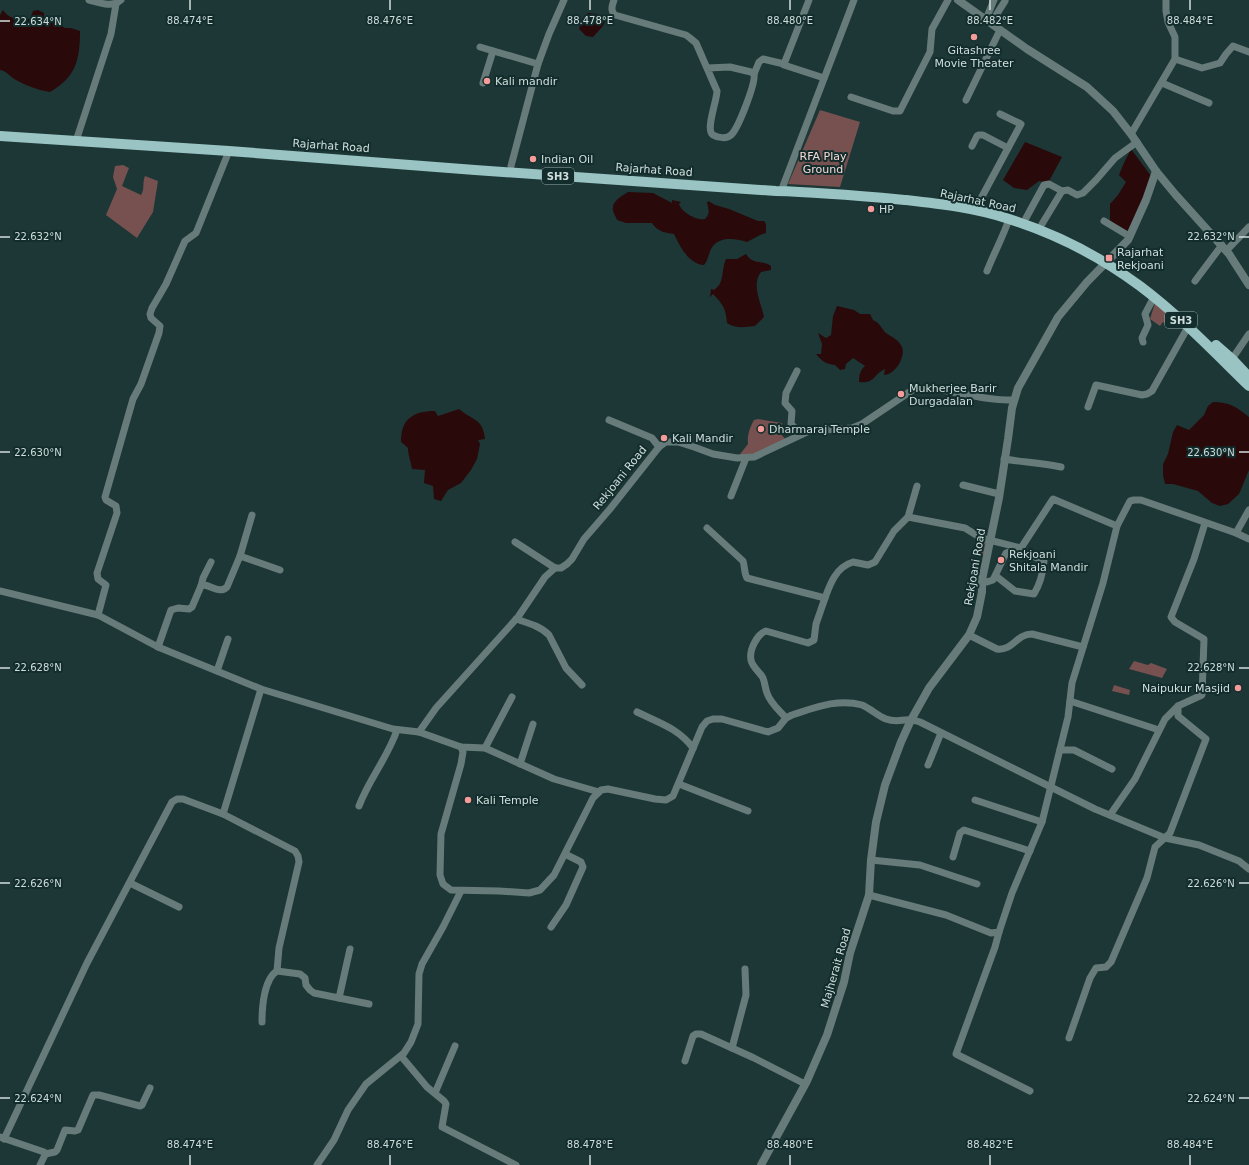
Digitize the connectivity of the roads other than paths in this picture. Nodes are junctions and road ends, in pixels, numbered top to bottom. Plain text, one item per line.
1 (89, 0) edge
2 (564, 0) edge
3 (614, 0) edge
4 (809, 0) edge
5 (854, 0) edge
6 (948, 0) edge
7 (958, 0) edge
8 (994, 0) edge
9 (1166, 0) edge
10 (1005, 1) dead end
11 (119, 2) edge
12 (988, 21) junction
13 (1000, 30) junction
14 (480, 47) dead end
15 (493, 51) junction
16 (1249, 52) edge
17 (1175, 59) junction
18 (538, 64) junction
19 (784, 64) junction
20 (707, 68) junction
21 (754, 74) junction
22 (824, 78) junction
23 (1162, 83) junction
24 (483, 84) dead end
25 (851, 97) dead end
26 (966, 100) dead end
27 (1209, 103) dead end
28 (1000, 114) dead end
29 (0, 130) edge
30 (1131, 134) junction
31 (0, 136) edge
32 (77, 138) junction
33 (1137, 142) junction
34 (972, 146) dead end
35 (1008, 148) junction
36 (229, 151) junction
37 (511, 166) junction
38 (1156, 171) junction
39 (784, 186) junction
40 (1062, 191) junction
41 (978, 204) junction
42 (1026, 218) junction
43 (1009, 219) junction
44 (1104, 221) dead end
45 (1042, 224) junction
46 (1249, 227) edge
47 (1129, 236) junction
48 (1224, 248) junction
49 (1107, 261) junction
50 (987, 271) dead end
51 (1195, 281) dead end
52 (1249, 285) edge
53 (1154, 297) junction
54 (1188, 327) junction
55 (1249, 334) edge
56 (1143, 342) dead end
57 (1232, 359) junction
58 (797, 371) dead end
59 (1249, 377) edge
60 (1249, 386) edge
61 (1014, 400) junction
62 (1088, 407) dead end
63 (609, 420) dead end
64 (802, 434) junction
65 (659, 447) junction
66 (746, 458) junction
67 (1004, 459) junction
68 (1061, 467) dead end
69 (963, 485) dead end
70 (917, 486) dead end
71 (999, 494) junction
72 (731, 496) dead end
73 (1249, 510) edge
74 (252, 516) dead end
75 (908, 517) junction
76 (1205, 523) junction
77 (1117, 526) junction
78 (707, 528) dead end
79 (1236, 533) junction
80 (1249, 539) edge
81 (990, 541) junction
82 (515, 542) dead end
83 (240, 556) junction
84 (211, 562) dead end
85 (555, 568) junction
86 (280, 570) dead end
87 (996, 576) junction
88 (982, 580) junction
89 (201, 586) junction
90 (0, 591) edge
91 (825, 598) junction
92 (98, 615) junction
93 (516, 619) junction
94 (969, 635) junction
95 (228, 639) dead end
96 (158, 647) junction
97 (1083, 647) junction
98 (218, 671) junction
99 (582, 685) dead end
100 (261, 689) junction
101 (512, 697) dead end
102 (1070, 701) junction
103 (1178, 706) junction
104 (637, 712) dead end
105 (786, 718) junction
106 (911, 720) junction
107 (533, 724) dead end
108 (397, 730) junction
109 (1159, 730) junction
110 (419, 732) junction
111 (941, 733) junction
112 (461, 747) junction
113 (485, 748) junction
114 (694, 748) junction
115 (1060, 750) junction
116 (520, 764) junction
117 (928, 765) dead end
118 (1112, 769) dead end
119 (679, 784) junction
120 (1052, 787) junction
121 (599, 792) junction
122 (974, 800) dead end
123 (359, 806) dead end
124 (748, 811) dead end
125 (223, 814) junction
126 (1110, 815) junction
127 (1042, 822) junction
128 (1165, 838) junction
129 (1030, 851) junction
130 (565, 854) junction
131 (953, 857) dead end
132 (872, 860) junction
133 (1249, 869) edge
134 (130, 883) junction
135 (977, 884) dead end
136 (461, 891) junction
137 (870, 895) junction
138 (179, 907) dead end
139 (551, 927) dead end
140 (999, 932) junction
141 (350, 948) dead end
142 (745, 969) dead end
143 (277, 971) junction
144 (339, 998) junction
145 (369, 1004) dead end
146 (262, 1022) dead end
147 (1069, 1038) dead end
148 (455, 1046) dead end
149 (732, 1048) junction
150 (401, 1056) junction
151 (685, 1061) dead end
152 (805, 1084) junction
153 (150, 1088) dead end
154 (1030, 1091) dead end
155 (435, 1093) junction
156 (2, 1138) edge
157 (45, 1154) junction
158 (40, 1165) edge
159 (317, 1165) edge
160 (516, 1165) edge
161 (762, 1165) edge

1 - 11 street
2 - 18 street
3 - 20 street
4 - 19 street
5 - 22 street
6 - 25 street
7 - 12 street
8 - 12 street
9 - 17 street
10 - 12 street
11 - 32 street
12 - 13 street
13 - 26 street
13 - 30 street
14 - 15 street
15 - 18 street
15 - 24 street
16 - 17 street
17 - 23 street
18 - 37 street
19 - 21 street
19 - 22 street
20 - 21 street
20 - 21 street
22 - 39 street
23 - 27 street
23 - 30 street
28 - 35 street
29 - 32 main road, Rajarhat Road / SH3
30 - 33 street
31 - 32 main road, Rajarhat Road / SH3
32 - 36 main road, Rajarhat Road / SH3
32 - 37 main road, Rajarhat Road / SH3
33 - 38 street
33 - 40 street
34 - 35 street
35 - 41 street
36 - 43 main road, Rajarhat Road / SH3
36 - 92 street
37 - 39 main road, Rajarhat Road / SH3
38 - 47 street, Rekjoani Road
38 - 48 street
39 - 41 main road, Rajarhat Road / SH3
40 - 42 street
40 - 45 street
41 - 42 main road, Rajarhat Road / SH3
42 - 45 main road, Rajarhat Road / SH3
43 - 49 main road, Rajarhat Road / SH3
43 - 50 street
44 - 47 street
45 - 49 main road, Rajarhat Road / SH3
46 - 48 street
47 - 49 street, Rekjoani Road
48 - 51 street
48 - 52 street
49 - 53 main road, Rajarhat Road / SH3
49 - 57 main road, Rajarhat Road / SH3
49 - 61 street, Rekjoani Road
53 - 54 main road, Rajarhat Road / SH3
53 - 56 street
54 - 60 main road, Rajarhat Road / SH3
54 - 62 street
55 - 57 street
57 - 59 main road, Rajarhat Road / SH3
58 - 64 street
61 - 64 street, Rekjoani Road
61 - 67 street, Rekjoani Road
63 - 65 street
64 - 66 street, Rekjoani Road
65 - 66 street, Rekjoani Road
65 - 85 street, Rekjoani Road
66 - 72 street
67 - 68 street
67 - 71 street, Rekjoani Road
69 - 71 street
70 - 75 street
71 - 81 street, Rekjoani Road
73 - 79 street
74 - 83 street
75 - 81 street
75 - 91 street
76 - 77 street
76 - 79 street
76 - 103 street
77 - 81 street
77 - 97 street
78 - 91 street
79 - 80 street
81 - 88 street, Rekjoani Road
82 - 85 street
83 - 86 street
83 - 89 street
84 - 89 street
85 - 93 street, Rekjoani Road
87 - 87 street
87 - 88 street
88 - 94 street, Rekjoani Road
89 - 96 street
90 - 92 street
91 - 105 street
92 - 96 street
93 - 99 street
93 - 110 street, Rekjoani Road
94 - 97 street
94 - 106 street, Rekjoani Road
95 - 98 street
96 - 98 street
97 - 102 street
98 - 100 street
100 - 108 street
100 - 125 street
101 - 113 street
102 - 109 street
102 - 115 street
103 - 109 street
103 - 128 street
104 - 114 street
105 - 106 street
105 - 114 street
106 - 111 street
106 - 132 street, Majherait Road
107 - 116 street
108 - 110 street
108 - 123 street
109 - 126 street
110 - 112 street
111 - 117 street
111 - 120 street
112 - 113 street
112 - 136 street
113 - 116 street
114 - 119 street
115 - 118 street
115 - 120 street
116 - 121 street
119 - 121 street
119 - 124 street
120 - 126 street
120 - 127 street
121 - 130 street
122 - 127 street
125 - 134 street
125 - 143 street
126 - 128 street
127 - 129 street
128 - 133 street
128 - 147 street
129 - 131 street
129 - 140 street
130 - 136 street
130 - 139 street
132 - 135 street
132 - 137 street, Majherait Road
134 - 138 street
134 - 156 street
136 - 150 street
137 - 140 street
137 - 152 street, Majherait Road
140 - 154 street
141 - 144 street
142 - 149 street
143 - 144 street
143 - 146 street
144 - 145 street
148 - 155 street
149 - 151 street
149 - 152 street
150 - 155 street
150 - 159 street
152 - 161 street, Majherait Road
153 - 157 street
155 - 160 street
156 - 157 street
157 - 158 street

